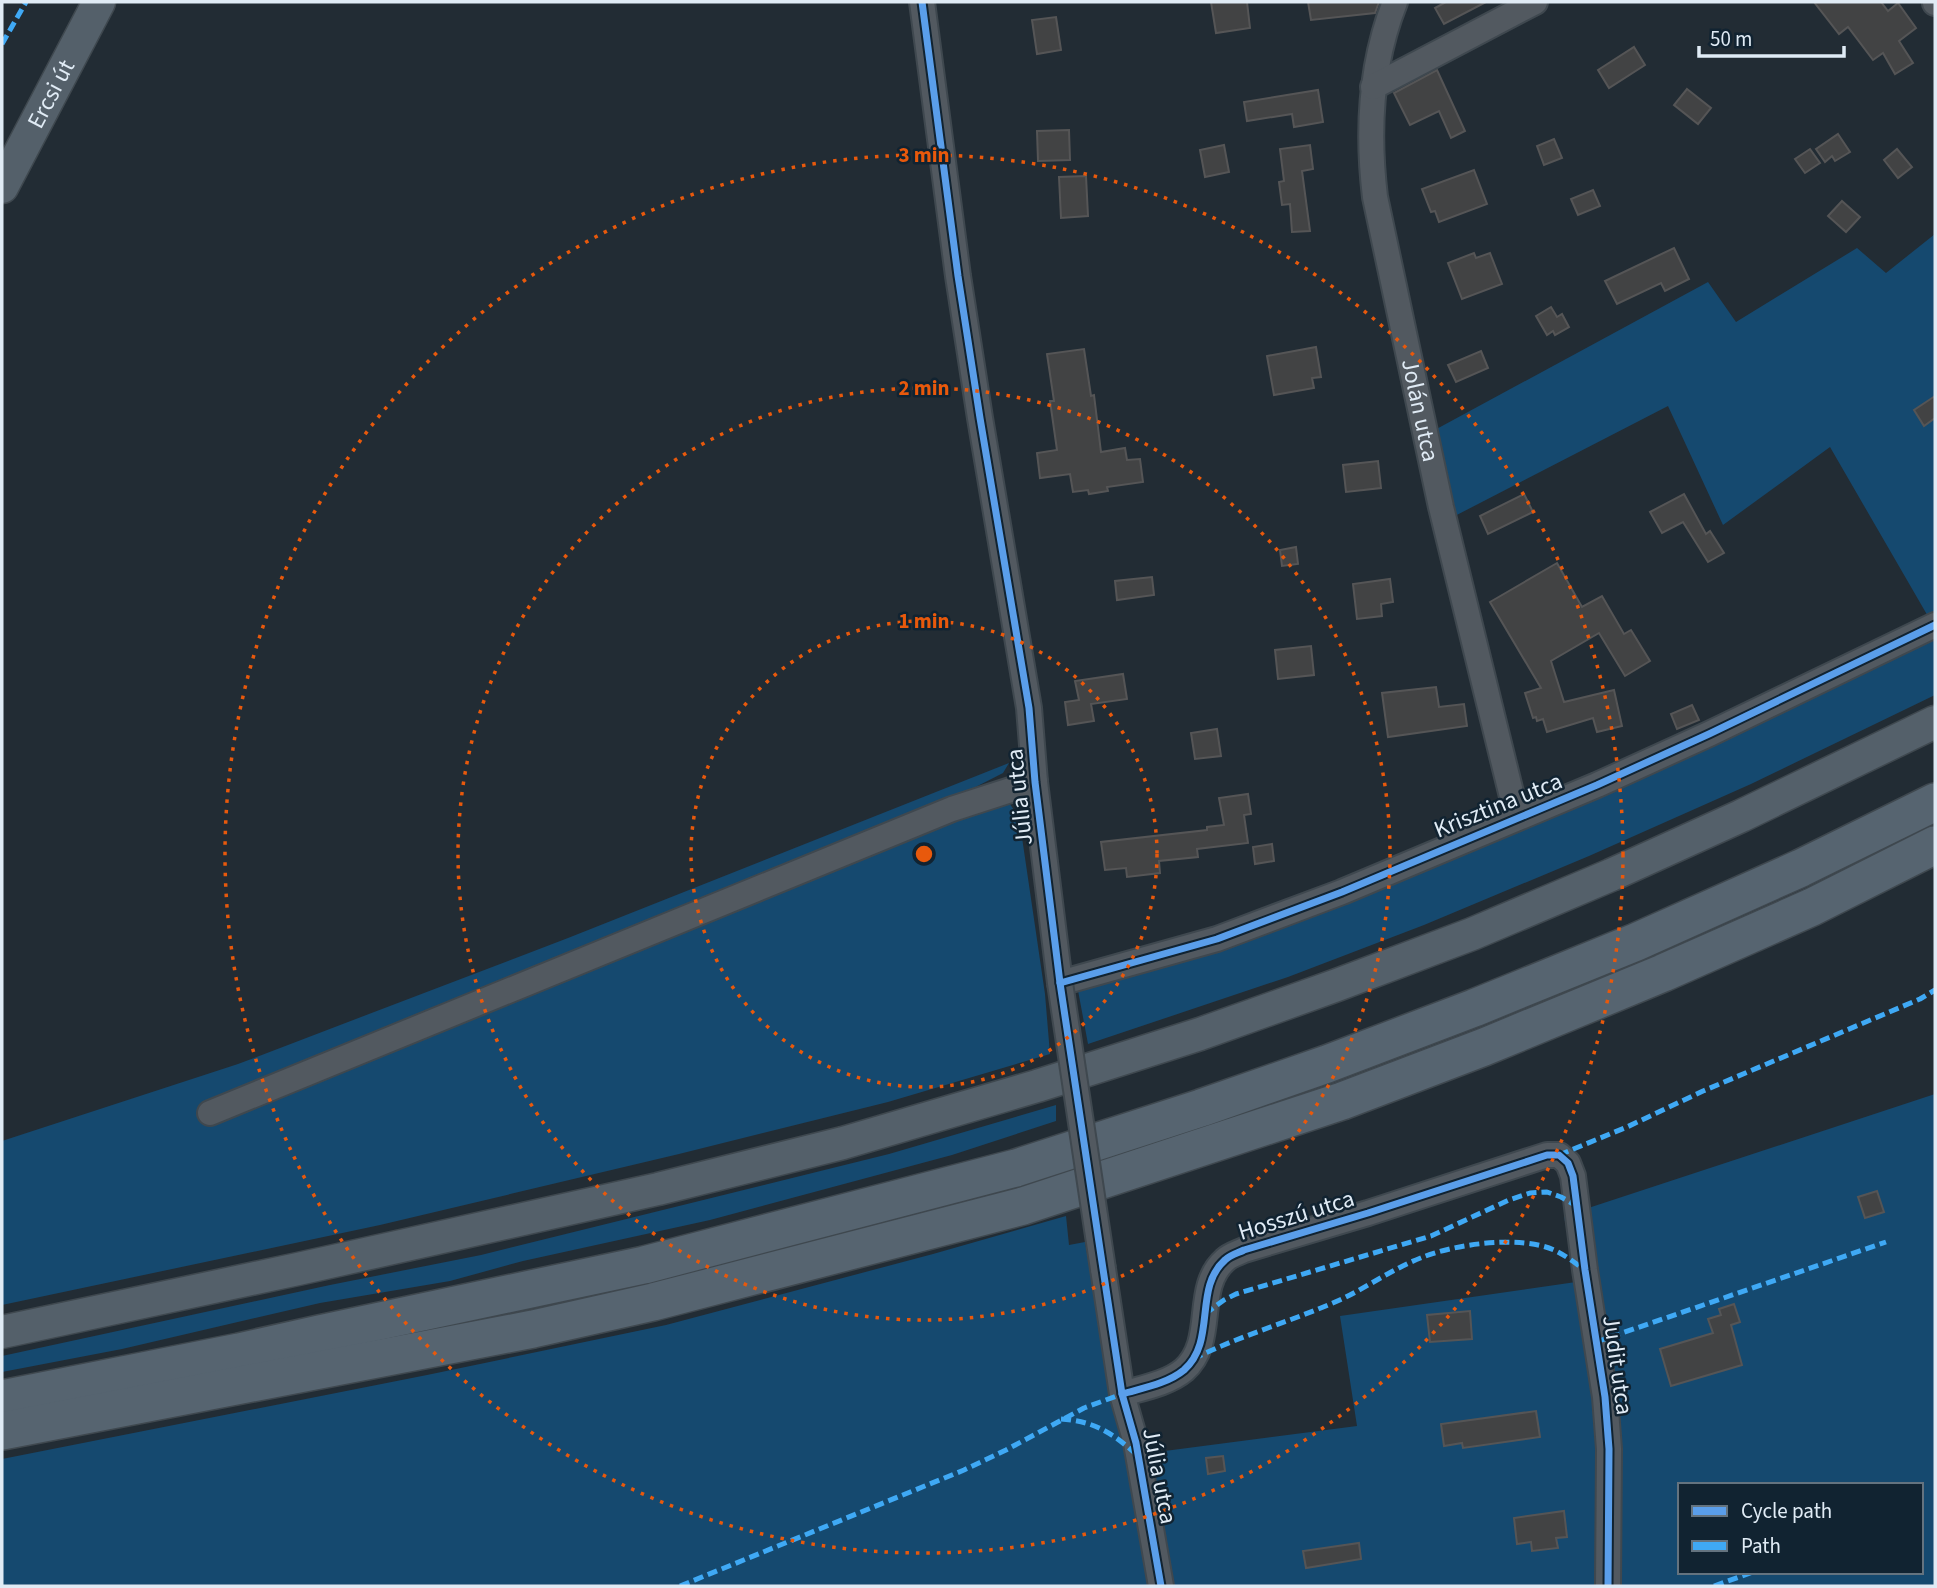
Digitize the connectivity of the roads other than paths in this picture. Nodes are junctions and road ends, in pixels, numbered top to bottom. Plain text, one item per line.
1 (99, 2) edge
2 (922, 2) edge
3 (1395, 2) edge
4 (1535, 2) edge
5 (1373, 87) junction
6 (2, 187) edge
7 (1935, 625) edge
8 (1935, 722) edge
9 (1035, 782) junction
10 (1935, 802) edge
11 (1517, 817) junction
12 (1935, 845) edge
13 (1060, 983) junction
14 (210, 1113) dead end
15 (1559, 1155) joint
16 (2, 1332) edge
17 (1122, 1394) junction
18 (2, 1399) edge
19 (2, 1431) edge
20 (1161, 1586) edge
21 (1608, 1586) edge

1 - 6 main road, Ercsi út
2 - 9 street, Júlia utca
3 - 5 street, Jolán utca
4 - 5 street
5 - 11 street, Jolán utca
7 - 11 street, Krisztina utca
8 - 16 main road
9 - 13 street, Júlia utca
9 - 14 street
10 - 18 highway
11 - 13 street, Krisztina utca
12 - 19 highway
13 - 17 street, Júlia utca, bridge
15 - 17 street, Hosszú utca
15 - 21 street, Judit utca
17 - 20 street, Júlia utca

